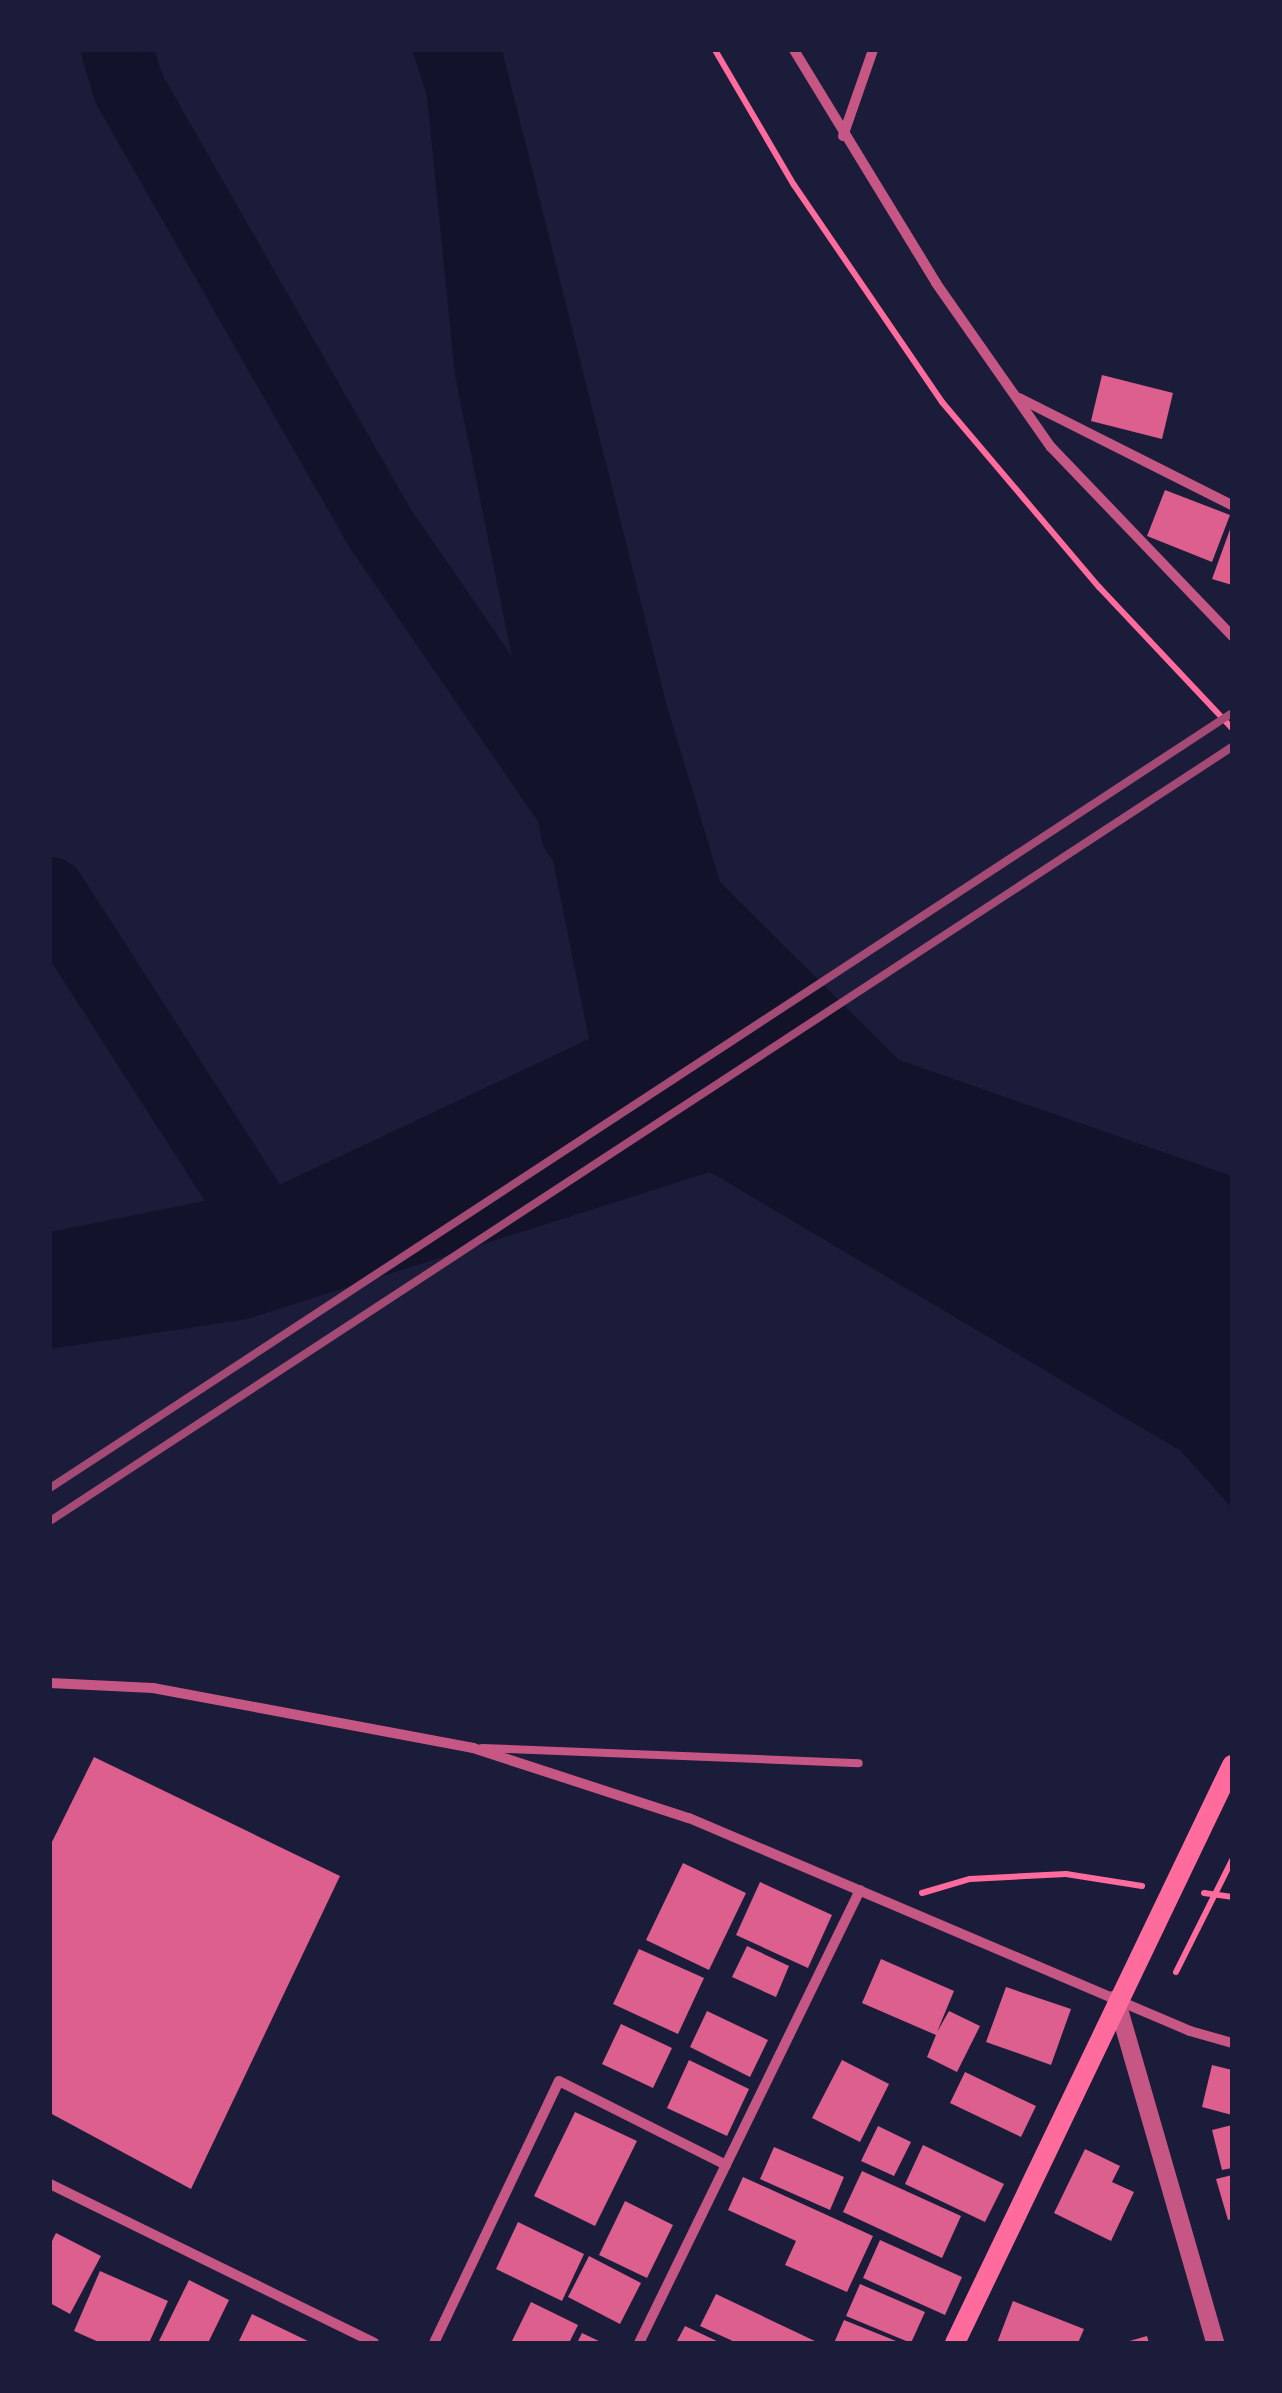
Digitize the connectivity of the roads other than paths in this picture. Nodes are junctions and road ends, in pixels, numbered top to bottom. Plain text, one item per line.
1 (794, 50) edge
2 (874, 50) edge
3 (844, 136) junction
4 (1012, 394) junction
5 (1232, 505) edge
6 (1232, 636) edge
7 (50, 1683) edge
8 (472, 1748) junction
9 (859, 1764) dead end
10 (1232, 1764) edge
11 (860, 1890) junction
12 (1116, 1999) junction
13 (1232, 2043) edge
14 (726, 2165) junction
15 (50, 2184) edge
16 (348, 2331) junction
17 (342, 2343) edge
18 (374, 2343) edge
19 (434, 2343) edge
20 (639, 2343) edge
21 (955, 2343) edge
22 (1215, 2343) edge

1 - 3 street
2 - 3 street
3 - 4 street
4 - 5 street
4 - 6 street
7 - 8 street
8 - 9 lane
8 - 11 street
10 - 12 main road
11 - 12 street
11 - 14 street
12 - 13 street
12 - 21 main road
12 - 22 street
14 - 19 street
14 - 20 street
15 - 16 street
16 - 17 street
16 - 18 street

